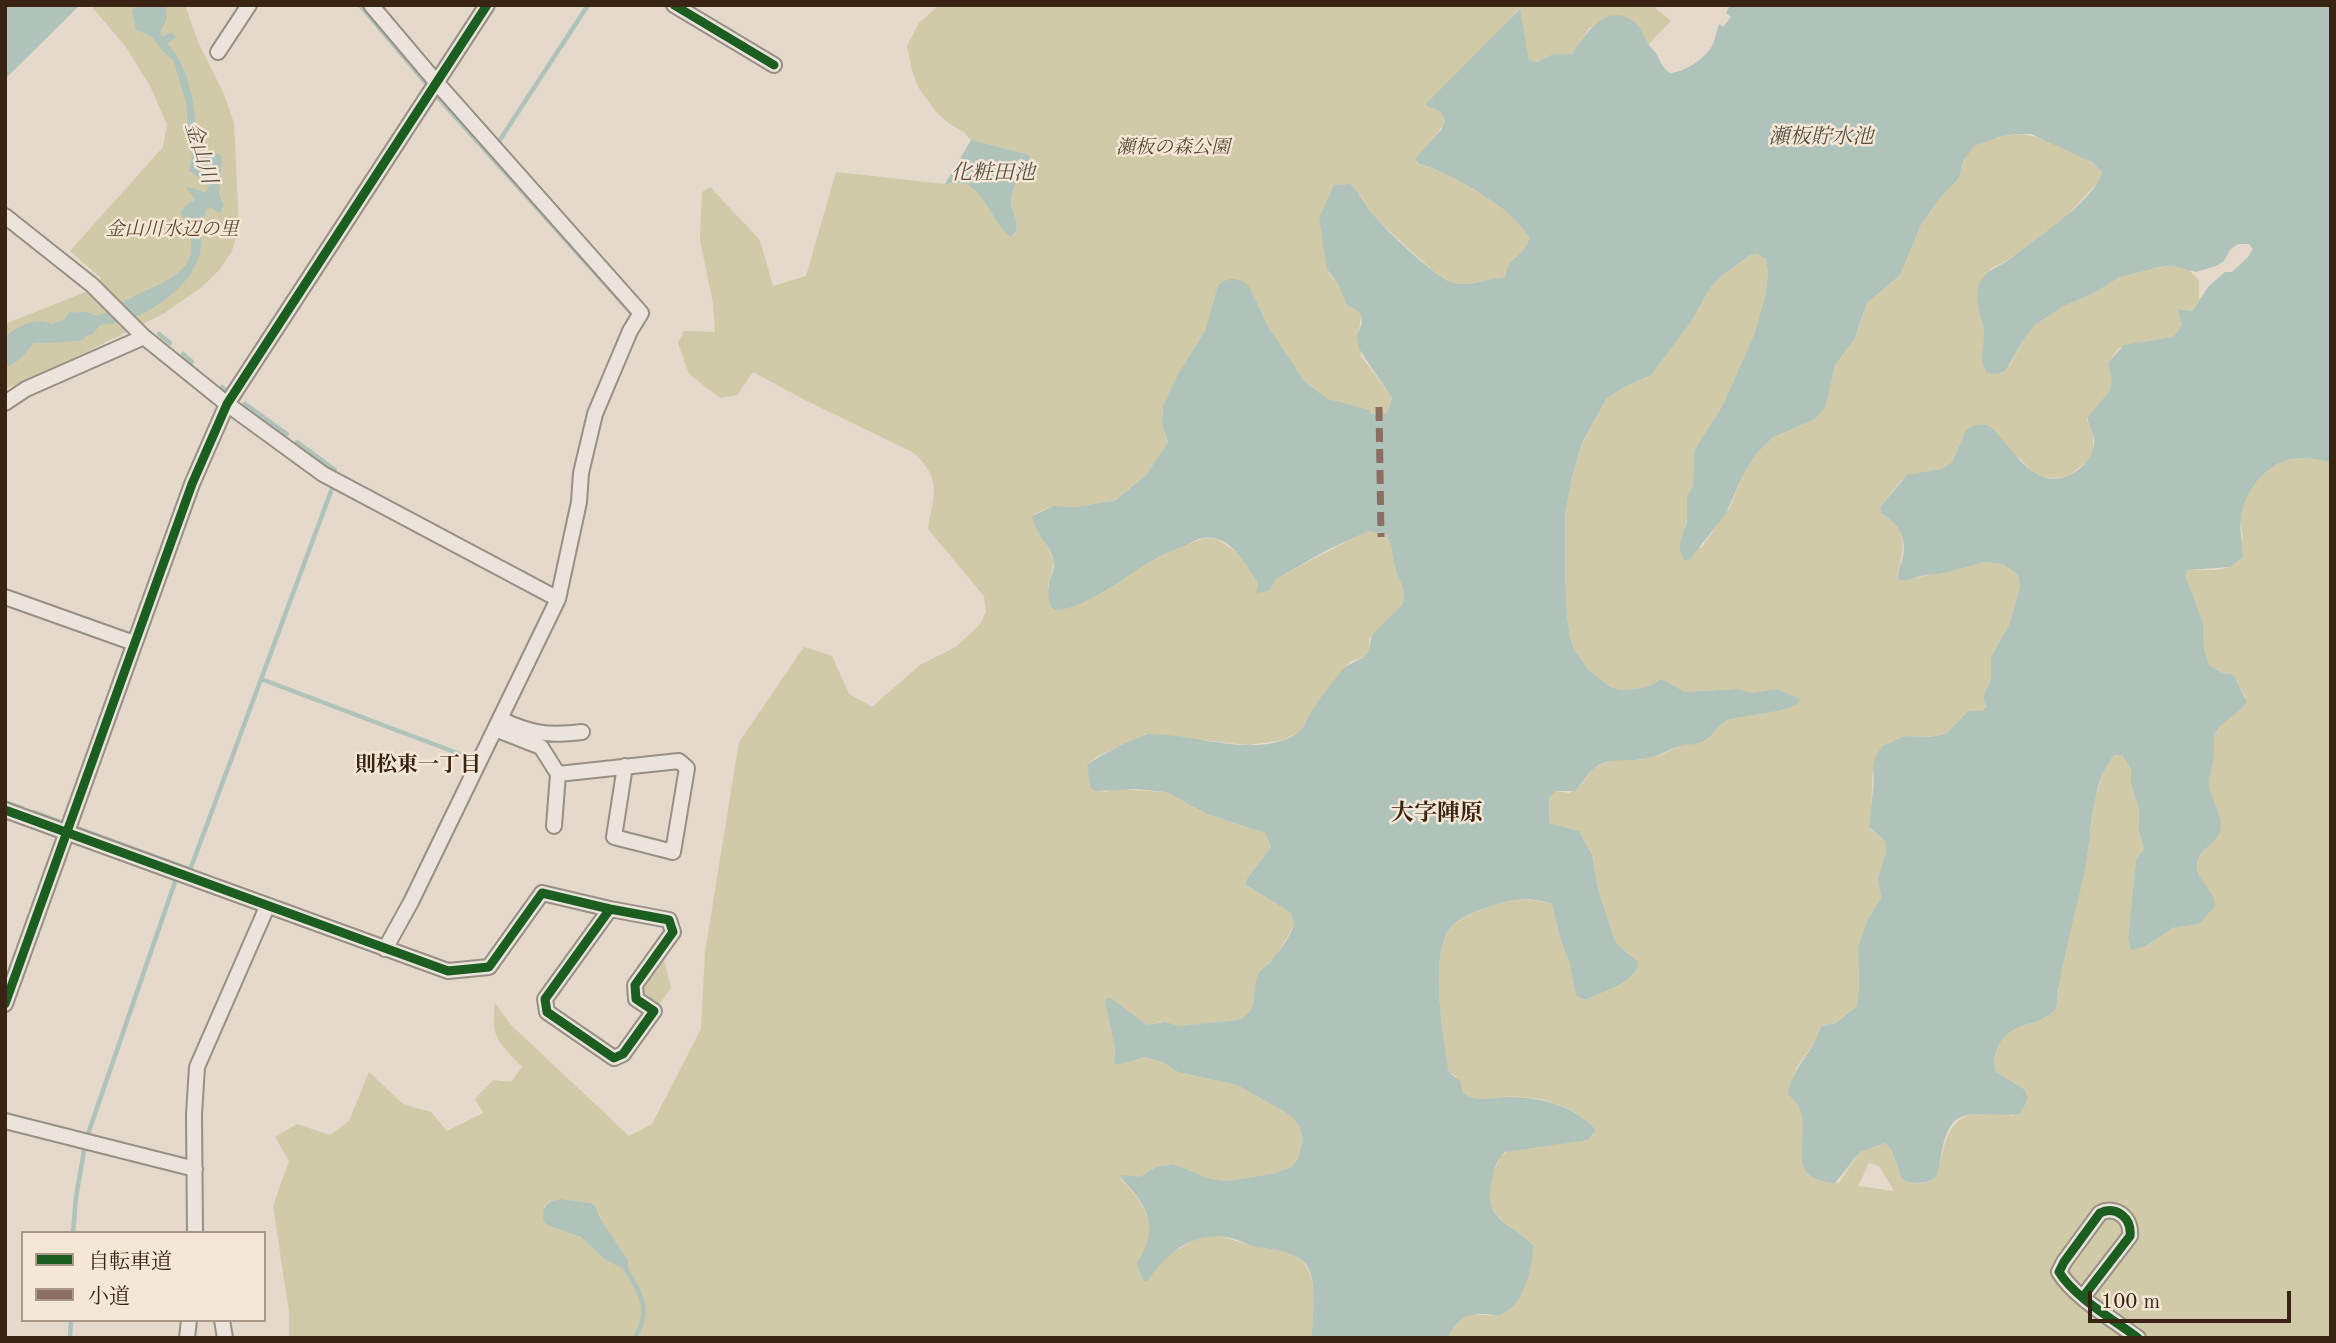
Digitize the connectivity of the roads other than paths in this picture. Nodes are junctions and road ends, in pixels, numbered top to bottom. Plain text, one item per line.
1 (249, 5) edge
2 (371, 5) edge
3 (487, 5) edge
4 (674, 5) edge
5 (219, 52) dead end
6 (774, 65) dead end
7 (437, 83) junction
8 (5, 216) edge
9 (144, 337) junction
10 (5, 402) edge
11 (227, 404) junction
12 (5, 597) edge
13 (558, 599) junction
14 (134, 643) junction
15 (498, 724) junction
16 (582, 732) dead end
17 (625, 766) junction
18 (558, 774) junction
19 (5, 810) edge
20 (554, 826) dead end
21 (66, 833) junction
22 (267, 907) junction
23 (610, 909) junction
24 (385, 949) junction
25 (5, 1004) edge
26 (5, 1121) edge
27 (195, 1168) junction
28 (195, 1231) edge
29 (2084, 1297) junction
30 (2138, 1338) edge

1 - 5 street
2 - 7 street
3 - 7 street
4 - 6 street
7 - 11 street
7 - 13 street
8 - 9 street
9 - 10 street
9 - 11 street
11 - 13 street
11 - 14 street
12 - 14 street
13 - 15 street
14 - 21 street
15 - 16 street
15 - 18 street
15 - 24 street
17 - 17 street
17 - 18 street
18 - 20 street
19 - 21 street
21 - 22 street
21 - 25 street
22 - 24 street
22 - 27 street
23 - 23 street
23 - 24 street
26 - 27 street
27 - 28 street
29 - 29 street
29 - 30 street

